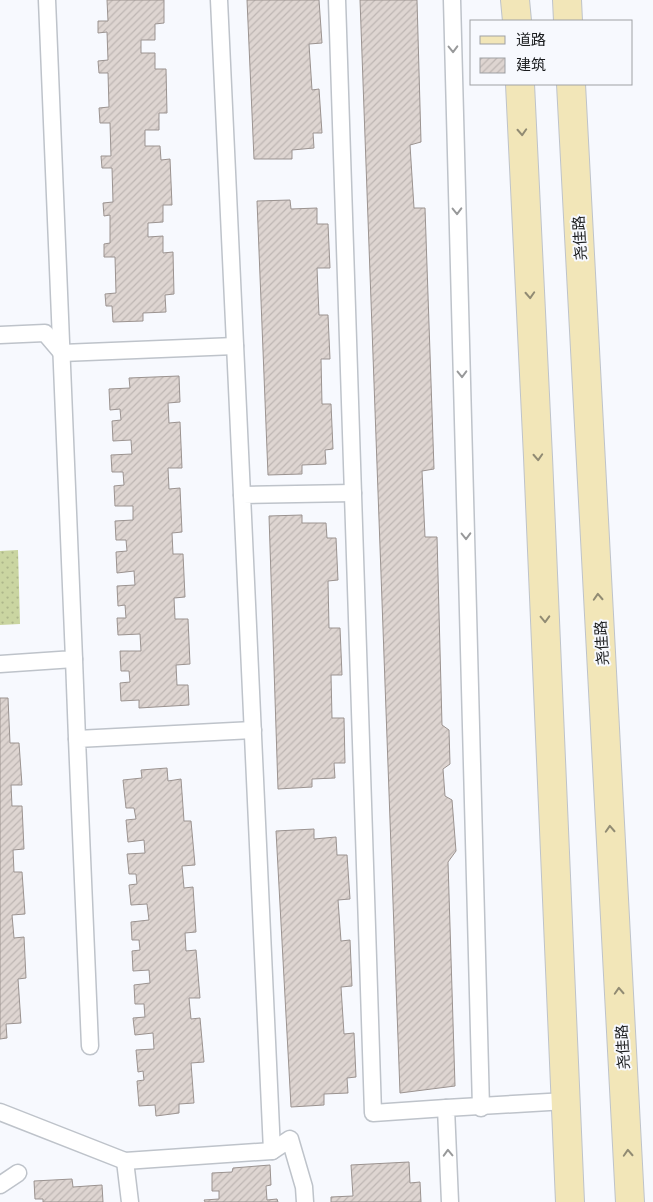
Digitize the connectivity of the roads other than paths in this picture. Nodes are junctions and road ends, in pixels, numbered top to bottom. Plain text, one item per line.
1 (48, 0) edge
2 (219, 0) edge
3 (337, 0) edge
4 (452, 0) edge
5 (516, 0) edge
6 (567, 0) edge
7 (516, 20) edge
8 (568, 20) edge
9 (520, 85) edge
10 (571, 85) edge
11 (0, 335) edge
12 (235, 346) junction
13 (62, 353) junction
14 (353, 493) junction
15 (242, 495) junction
16 (74, 659) junction
17 (0, 664) edge
18 (253, 730) junction
19 (77, 739) junction
20 (90, 1046) dead end
21 (566, 1101) junction
22 (446, 1108) junction
23 (481, 1108) junction
24 (0, 1112) edge
25 (272, 1151) junction
26 (125, 1161) junction
27 (18, 1173) dead end
28 (0, 1184) edge
29 (130, 1202) edge
30 (305, 1202) edge
31 (450, 1202) edge
32 (570, 1202) edge
33 (630, 1202) edge

1 - 13 lane
2 - 12 lane
3 - 14 lane
4 -> 23 lane
5 - 7 main road
6 - 8 main road
9 -> 21 main road
33 -> 10 main road, 尧佳路
11 - 13 lane
12 - 13 lane
12 - 15 lane
13 - 16 lane
14 - 15 lane
14 - 22 lane
15 - 18 lane
16 - 17 lane
16 - 19 lane
18 - 19 lane
18 - 25 lane
19 - 20 lane
21 - 23 lane
21 - 32 main road
22 - 23 lane
31 -> 22 lane
24 - 26 lane
25 - 26 lane
25 - 30 lane
26 - 29 lane
27 - 28 lane

